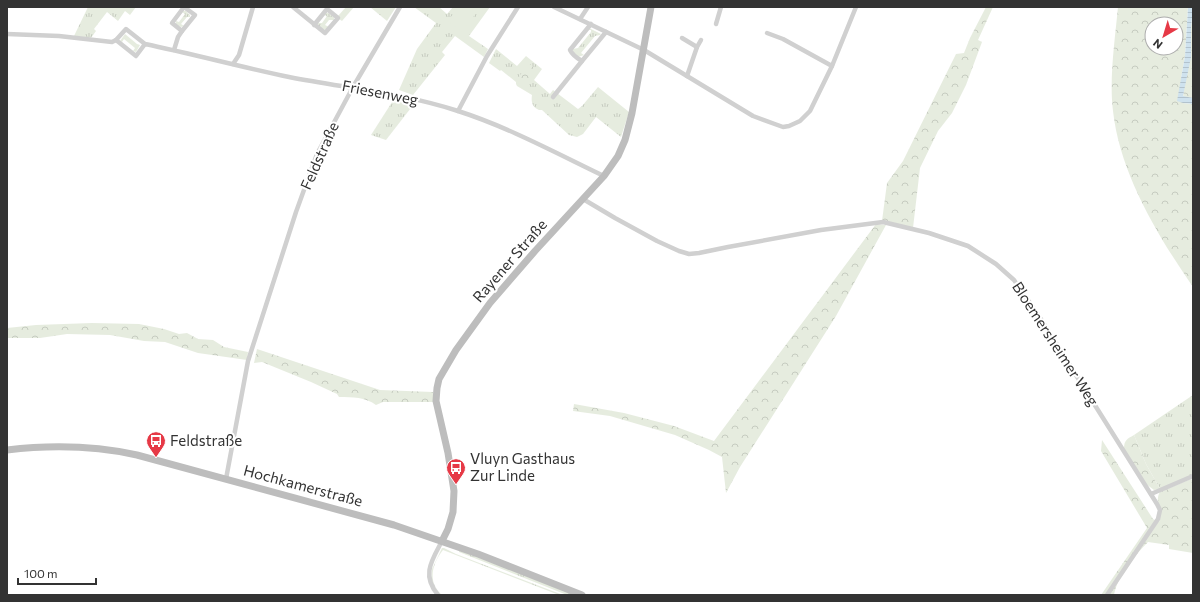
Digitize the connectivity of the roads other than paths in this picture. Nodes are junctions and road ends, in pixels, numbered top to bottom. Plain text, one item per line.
1 (184, 7) edge
2 (253, 7) edge
3 (293, 7) edge
4 (400, 7) edge
5 (518, 7) edge
6 (554, 7) edge
7 (588, 7) edge
8 (651, 7) edge
9 (721, 7) edge
10 (856, 7) edge
11 (561, 8) edge
12 (580, 19) junction
13 (314, 24) junction
14 (590, 24) junction
15 (716, 24) dead end
16 (182, 31) junction
17 (606, 32) junction
18 (767, 33) dead end
19 (7, 34) edge
20 (682, 38) dead end
21 (116, 40) junction
22 (701, 40) dead end
23 (145, 44) junction
24 (697, 47) junction
25 (174, 50) junction
26 (644, 50) junction
27 (582, 61) junction
28 (233, 64) junction
29 (832, 66) junction
30 (687, 76) junction
31 (353, 87) junction
32 (554, 97) dead end
33 (458, 111) junction
34 (604, 176) junction
35 (583, 199) junction
36 (7, 450) edge
37 (1193, 476) edge
38 (226, 479) junction
39 (1151, 494) junction
40 (442, 541) junction
41 (438, 595) edge
42 (582, 595) edge
43 (1107, 595) edge

1 - 16 street
1 - 16 street
2 - 28 street
3 - 13 street
4 - 31 street, Feldstraße
5 - 33 street
6 - 11 street
7 - 12 street
8 - 26 street, Rayener Straße
9 - 15 street
10 - 29 street
11 - 12 street
12 - 14 street
13 - 13 street
14 - 17 street
14 - 27 street
16 - 25 street
17 - 26 street
17 - 27 street
18 - 29 street
19 - 21 street, Friesenweg
20 - 24 street
21 - 23 street, Friesenweg
21 - 23 street
22 - 24 street
23 - 25 street, Friesenweg
24 - 30 street
25 - 28 street, Friesenweg
26 - 30 street
26 - 34 street, Rayener Straße
27 - 32 street
28 - 31 street, Friesenweg
29 - 30 street
31 - 33 street, Friesenweg
31 - 38 street, Feldstraße
33 - 34 street, Friesenweg
34 - 35 street, Rayener Straße
35 - 39 street, Bloemersheimer Weg
35 - 40 street, Rayener Straße
36 - 38 street, Hochkamerstraße
37 - 39 street
38 - 40 street, Hochkamerstraße
39 - 43 street, Bloemersheimer Weg
40 - 41 street
40 - 42 street, Hochkamerstraße

